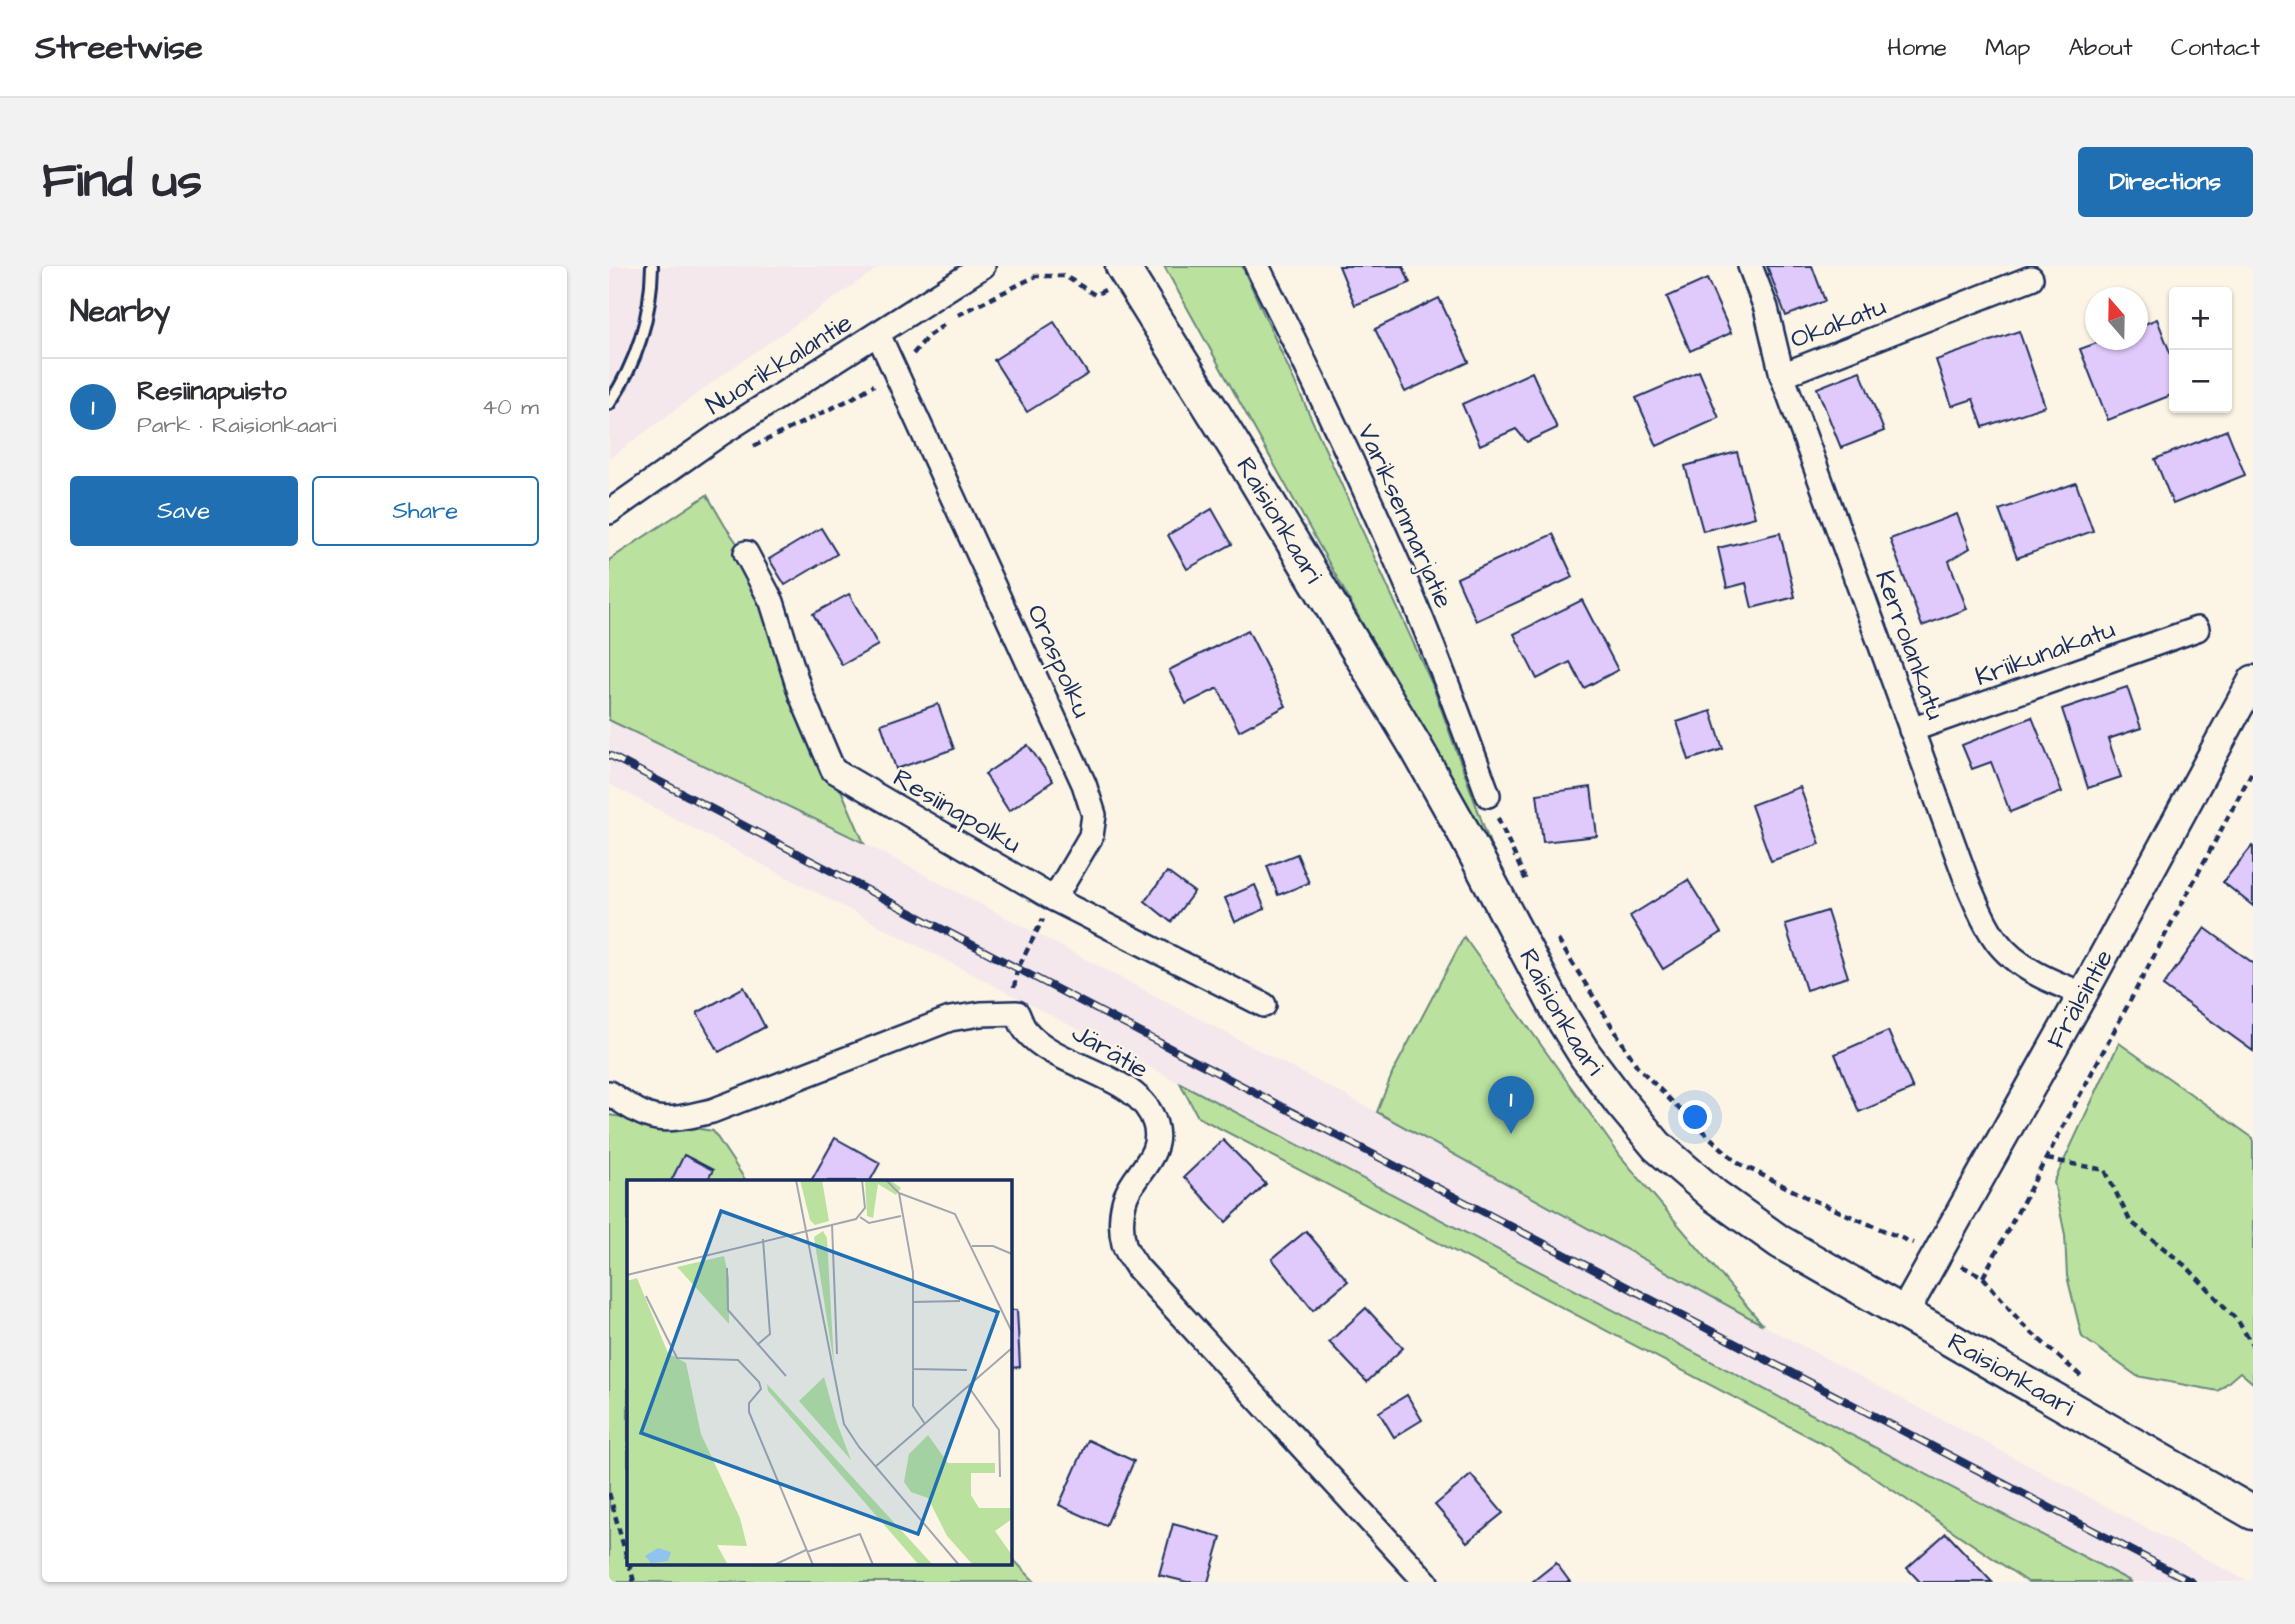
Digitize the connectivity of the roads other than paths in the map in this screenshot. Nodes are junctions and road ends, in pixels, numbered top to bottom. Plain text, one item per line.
1 (652, 266) edge
2 (983, 266) edge
3 (1122, 266) edge
4 (1257, 266) edge
5 (1750, 266) edge
6 (2031, 278) dead end
7 (878, 334) junction
8 (1782, 375) junction
9 (609, 404) edge
10 (609, 512) edge
11 (746, 553) dead end
12 (2197, 629) dead end
13 (2253, 680) edge
14 (2244, 717) edge
15 (1911, 730) junction
16 (1488, 794) road end
17 (1054, 899) junction
18 (2083, 994) junction
19 (1264, 1004) dead end
20 (609, 1093) edge
21 (1904, 1313) junction
22 (2253, 1513) edge
23 (1426, 1582) edge

1 - 9 lane
2 - 7 street, Nuorikkalantie
3 - 21 main road, Raisionkaari
4 - 16 street, Variksenmarjatie
5 - 8 street, Kerrolankatu
6 - 8 street, Okakatu
7 - 10 street, Nuorikkalantie
7 - 17 street, Oraspolku
8 - 15 street, Kerrolankatu
11 - 17 street, Resiinapolku
12 - 15 street, Kriikunakatu
13 - 14 street, Frälsintie
14 - 18 street, Frälsintie
15 - 18 street, Kerrolankatu
17 - 19 street, Resiinapolku
18 - 21 street, Frälsintie
20 - 23 street, Järätie
21 - 22 main road, Raisionkaari

